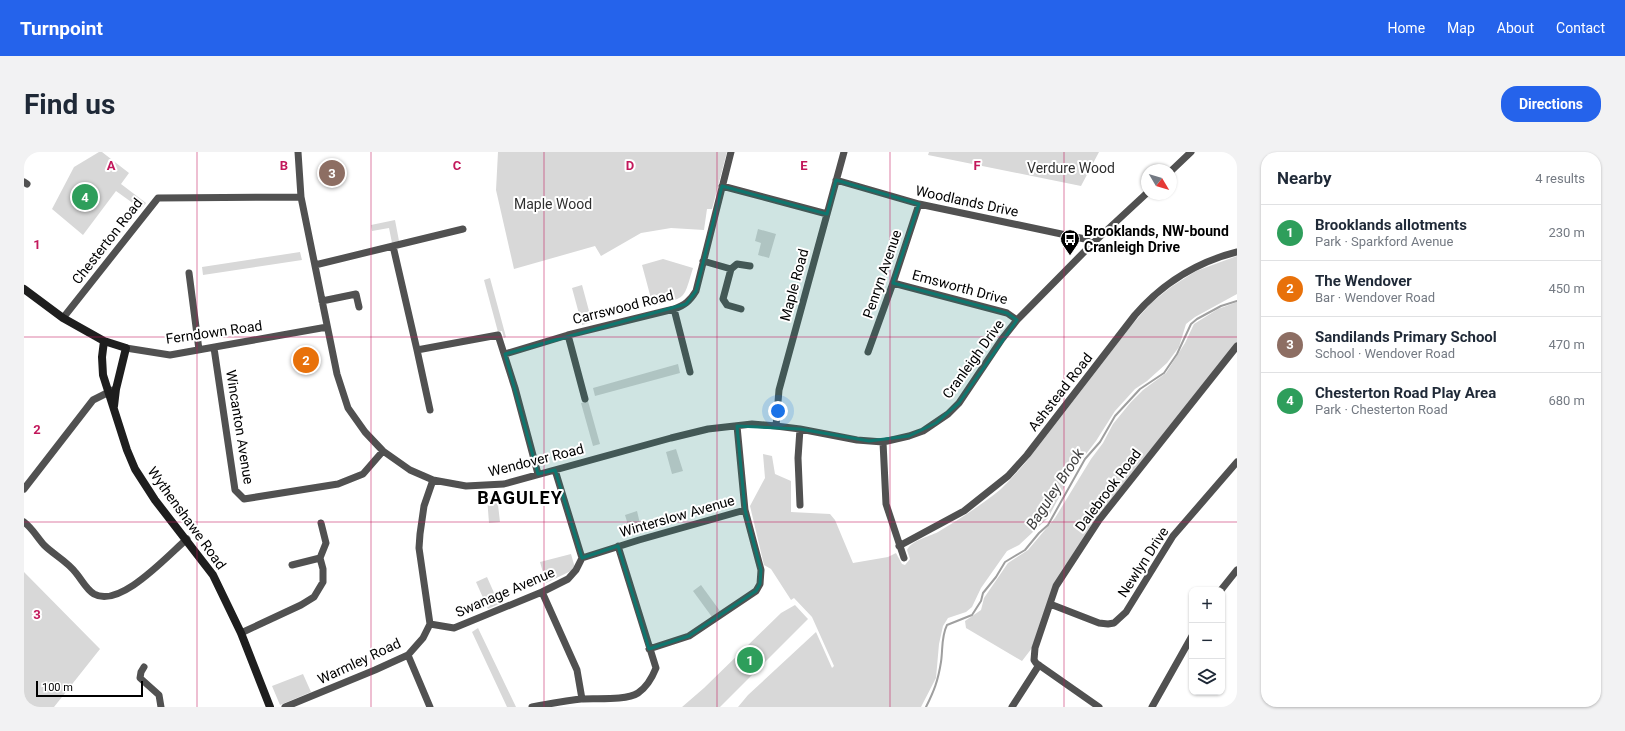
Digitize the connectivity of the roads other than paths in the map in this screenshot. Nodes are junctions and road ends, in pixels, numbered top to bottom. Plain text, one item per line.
1 (298, 152) edge
2 (731, 152) edge
3 (844, 152) edge
4 (1191, 152) edge
5 (1177, 165) edge
6 (836, 180) junction
7 (722, 186) junction
8 (301, 197) junction
9 (1141, 199) edge
10 (919, 204) junction
11 (827, 214) junction
12 (463, 229) dead end
13 (1092, 244) junction
14 (393, 246) junction
15 (1237, 252) edge
16 (703, 261) junction
17 (315, 265) junction
18 (750, 266) dead end
19 (731, 269) junction
20 (189, 273) dead end
21 (894, 283) junction
22 (24, 289) edge
23 (322, 301) junction
24 (359, 307) dead end
25 (674, 309) junction
26 (741, 309) dead end
27 (63, 318) junction
28 (1017, 320) junction
29 (327, 327) junction
30 (568, 335) junction
31 (104, 341) junction
32 (1237, 346) edge
33 (126, 348) junction
34 (214, 348) junction
35 (199, 350) junction
36 (417, 350) junction
37 (868, 352) dead end
38 (505, 354) junction
39 (690, 372) dead end
40 (112, 390) junction
41 (585, 399) dead end
42 (430, 410) dead end
43 (737, 426) junction
44 (776, 426) junction
45 (800, 429) junction
46 (883, 442) junction
47 (383, 451) junction
48 (1237, 462) edge
49 (555, 470) junction
50 (538, 474) junction
51 (433, 480) junction
52 (24, 489) edge
53 (800, 505) dead end
54 (745, 510) junction
55 (24, 522) edge
56 (321, 523) dead end
57 (187, 539) junction
58 (618, 546) junction
59 (899, 546) junction
60 (320, 558) junction
61 (582, 558) junction
62 (904, 558) dead end
63 (292, 565) dead end
64 (1237, 570) edge
65 (1223, 587) edge
66 (542, 592) junction
67 (1050, 604) junction
68 (430, 624) junction
69 (241, 633) junction
70 (1189, 641) edge
71 (649, 649) junction
72 (408, 655) junction
73 (1039, 665) junction
74 (144, 667) dead end
75 (582, 699) junction
76 (162, 707) edge
77 (270, 707) edge
78 (286, 707) edge
79 (430, 707) edge
80 (532, 707) edge
81 (1012, 707) edge
82 (1099, 707) edge
83 (1152, 707) edge

1 - 8 street, Wendover Road
2 - 7 street, Carrswood Road
3 - 6 street, Maple Road
4 - 5 street
6 - 10 street, Woodlands Drive
6 - 11 street, Maple Road
7 - 11 street
7 - 16 street, Carrswood Road
8 - 17 street, Wendover Road
8 - 27 street, Chesterton Road
9 - 13 street, Cranleigh Drive
10 - 13 street, Woodlands Drive
10 - 21 street, Penryn Avenue
11 - 44 street, Maple Road
12 - 14 street
13 - 28 street, Cranleigh Drive
14 - 17 street
14 - 36 street
15 - 59 street, Ashstead Road
16 - 19 street
16 - 25 street, Carrswood Road
17 - 23 street, Wendover Road
18 - 19 street
19 - 26 street
20 - 35 street
21 - 28 street, Emsworth Drive
21 - 37 street, Penryn Avenue
22 - 27 main road, Ferndown Road
23 - 24 street
23 - 29 street, Wendover Road
25 - 30 street, Carrswood Road
25 - 39 street
27 - 31 main road, Ferndown Road
28 - 46 street, Cranleigh Drive
29 - 34 street, Ferndown Road
29 - 47 street, Wendover Road
30 - 38 street, Carrswood Road
30 - 41 street
31 - 33 main road, Ferndown Road
31 - 40 main road, Wythenshawe Road
32 - 67 street, Dalebrook Road
33 - 35 street, Ferndown Road
33 - 40 main road
34 - 35 street, Ferndown Road
34 - 47 street, Wincanton Avenue
36 - 38 street
36 - 42 street
38 - 50 street
40 - 52 street
40 - 57 main road, Wythenshawe Road
43 - 44 street, Wendover Road
43 - 49 street, Wendover Road
43 - 54 street, Winterslow Avenue
44 - 45 street, Cranleigh Drive
45 - 46 street, Cranleigh Drive
45 - 53 street
46 - 59 street
47 - 51 street, Wendover Road
48 - 67 street, Newlyn Drive
49 - 50 street, Wendover Road
49 - 61 street
50 - 51 street, Wendover Road
51 - 68 street
54 - 58 street, Winterslow Avenue
54 - 71 street
55 - 57 street
56 - 60 street
57 - 69 main road, Wythenshawe Road
58 - 61 street, Winterslow Avenue
58 - 71 street
59 - 62 street
60 - 63 street
60 - 69 street
61 - 66 street, Swanage Avenue
64 - 65 street
66 - 68 street, Swanage Avenue
66 - 75 street
67 - 73 street, Dalebrook Road
68 - 72 street, Warmley Road
69 - 77 main road, Wythenshawe Road
70 - 83 street
71 - 75 street
72 - 78 street, Warmley Road
72 - 79 street
73 - 81 street
73 - 82 street
74 - 76 street
75 - 80 street

